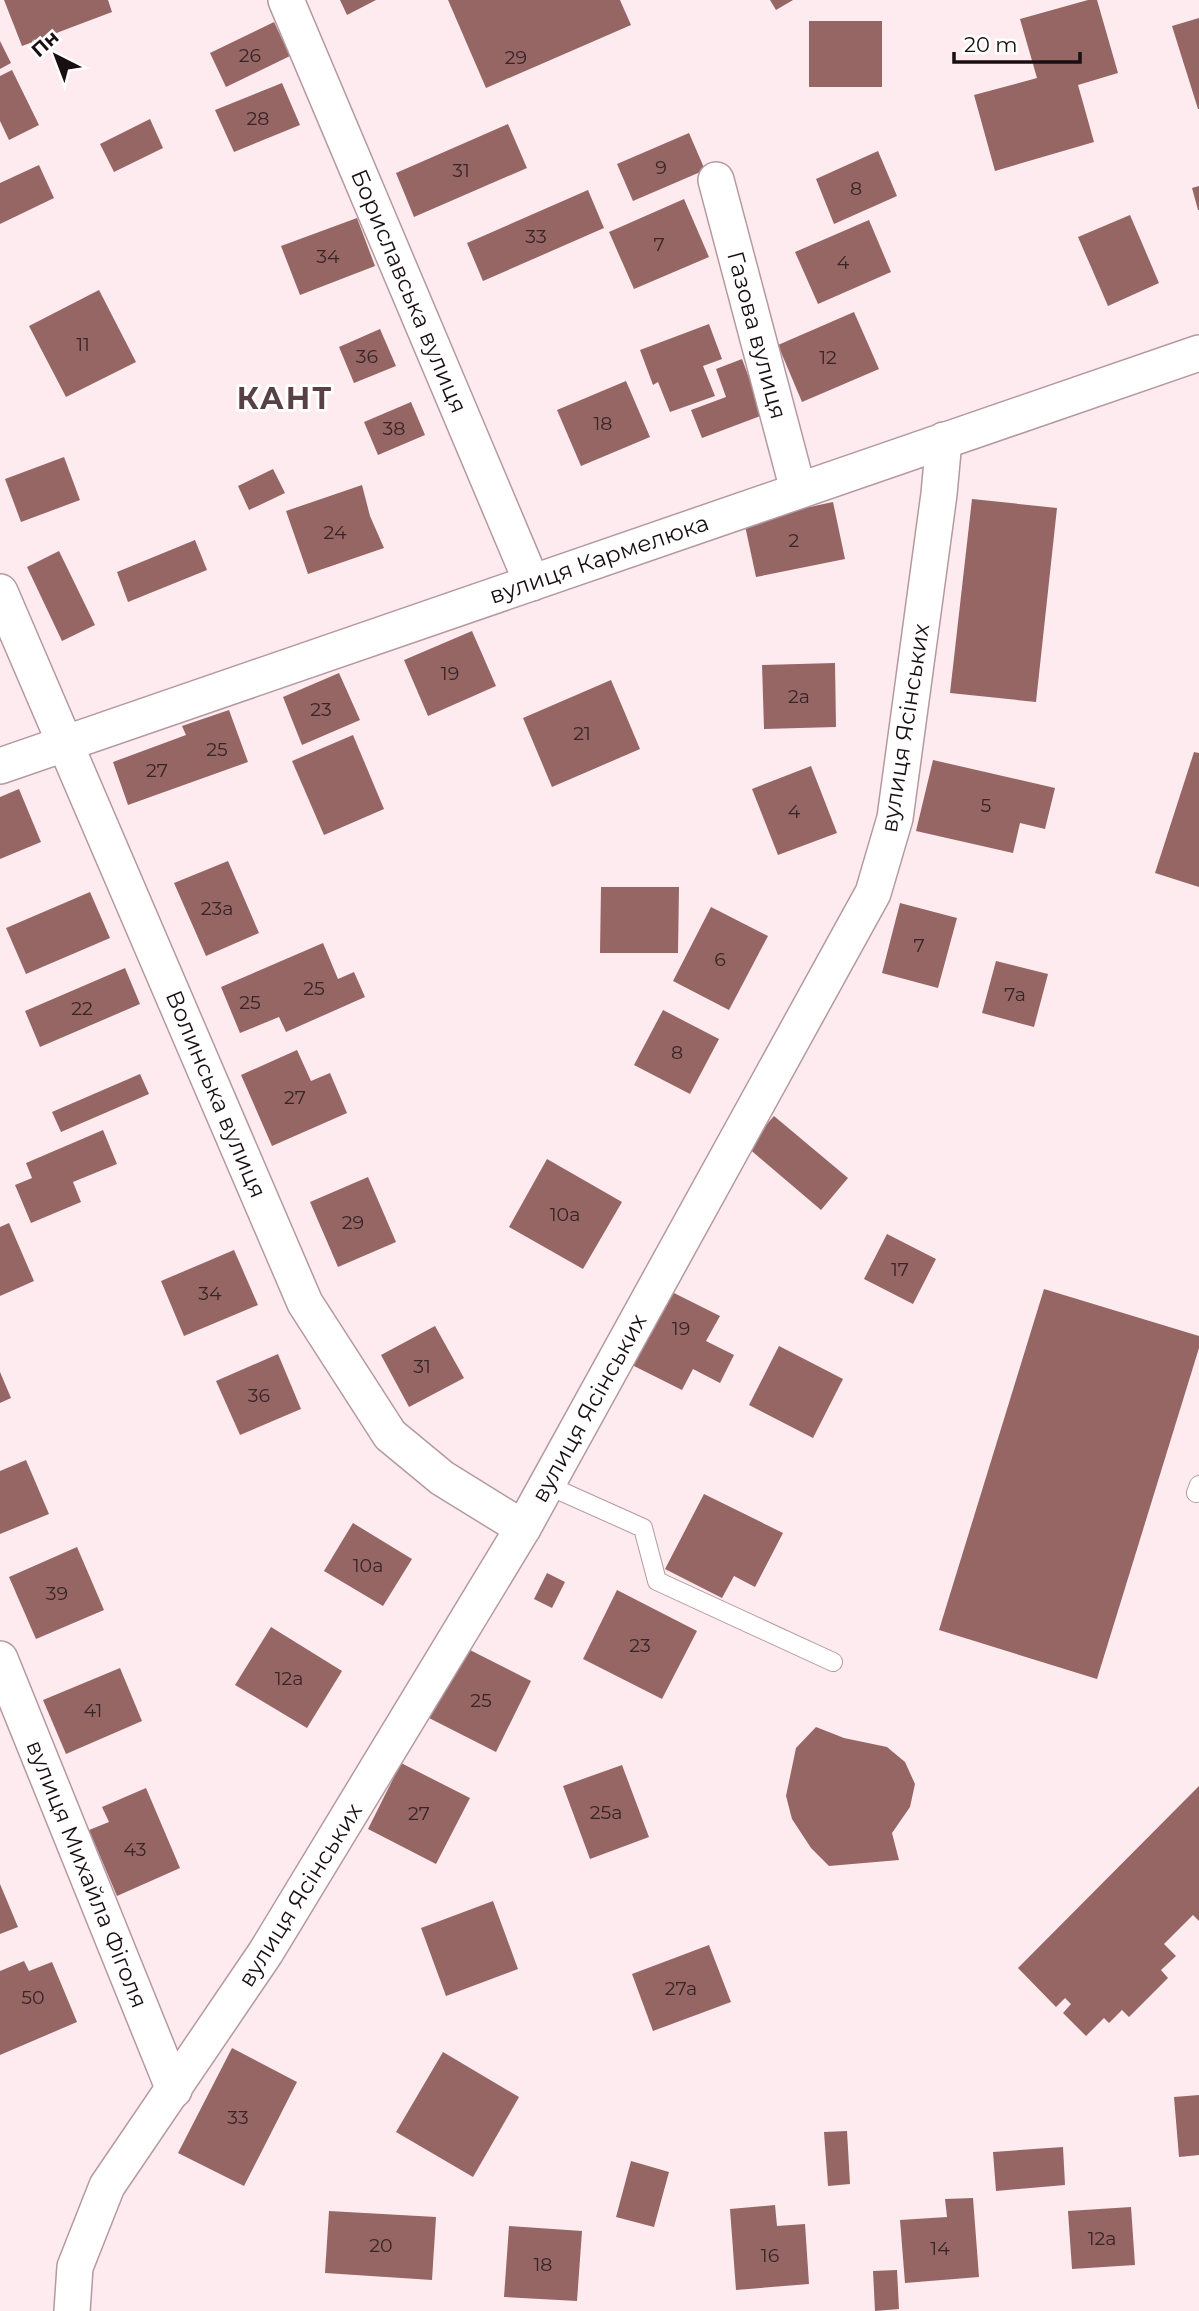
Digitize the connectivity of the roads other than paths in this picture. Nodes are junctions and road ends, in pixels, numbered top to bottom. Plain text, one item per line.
1 (286, 0) edge
2 (716, 180) dead end
3 (1199, 353) edge
4 (944, 440) junction
5 (798, 490) junction
6 (532, 583) junction
7 (0, 592) edge
8 (66, 743) junction
9 (0, 766) edge
10 (547, 1485) junction
11 (523, 1528) junction
12 (0, 1658) edge
13 (832, 1662) dead end
14 (174, 2090) junction
15 (72, 2311) edge

1 - 6 street, Бориславська вулиця
2 - 5 street, Газова вулиця
3 - 4 street, вулиця Кармелюка
4 - 5 street, вулиця Кармелюка
4 - 10 street, вулиця Ясінських
5 - 6 street, вулиця Кармелюка
6 - 8 street, вулиця Кармелюка
7 - 8 street, Волинська вулиця
8 - 9 street, вулиця Кармелюка
8 - 11 street, Волинська вулиця
10 - 11 street, вулиця Ясінських
10 - 13 lane
11 - 14 street, вулиця Ясінських
12 - 14 street, вулиця Михайла Фіголя
14 - 15 street, вулиця Ясінських

